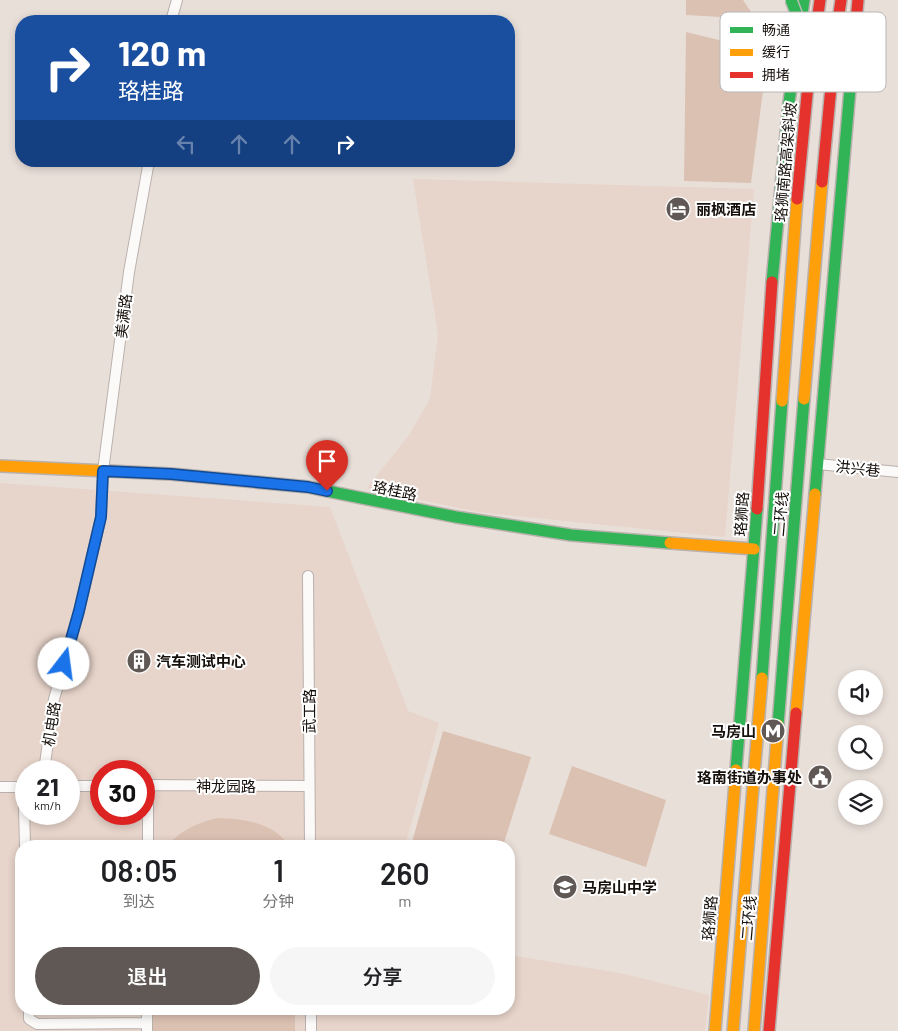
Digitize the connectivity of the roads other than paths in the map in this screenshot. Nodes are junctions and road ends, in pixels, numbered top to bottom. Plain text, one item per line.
1 (177, 0) edge
2 (791, 0) edge
3 (796, 12) edge
4 (173, 15) edge
5 (790, 92) edge
6 (807, 92) edge
7 (830, 92) edge
8 (850, 92) edge
9 (148, 167) edge
10 (794, 238) joint
11 (818, 464) junction
12 (0, 466) edge
13 (103, 471) junction
14 (898, 472) edge
15 (754, 549) junction
16 (308, 576) dead end
17 (46, 760) edge
18 (155, 785) edge
19 (309, 786) junction
20 (0, 787) edge
21 (15, 787) edge
22 (24, 825) edge
23 (147, 825) edge
24 (25, 840) edge
25 (148, 840) edge
26 (310, 840) edge
27 (29, 1015) edge
28 (310, 1015) edge
29 (147, 1027) edge
30 (311, 1031) edge
31 (715, 1031) edge
32 (733, 1031) edge
33 (754, 1031) edge
34 (770, 1031) edge

1 - 4 street
2 - 3 main road, bridge
5 - 15 main road, 珞狮路
6 - 10 main road, 珞狮南路高架斜坡
7 - 33 main road, 二环线
8 - 11 main road
9 - 13 street, 美满路
10 - 32 main road, 二环线
11 - 14 street, 洪兴巷
11 - 34 main road
12 - 13 main road, 珞桂路
13 - 15 main road, 珞桂路
13 - 17 street, 机电路
15 - 31 main road, 珞狮路
16 - 19 street, 武工路
18 - 19 street, 神龙园路
19 - 26 street, 武工路
20 - 21 street
22 - 24 street
23 - 25 street
27 - 29 street
28 - 30 street

